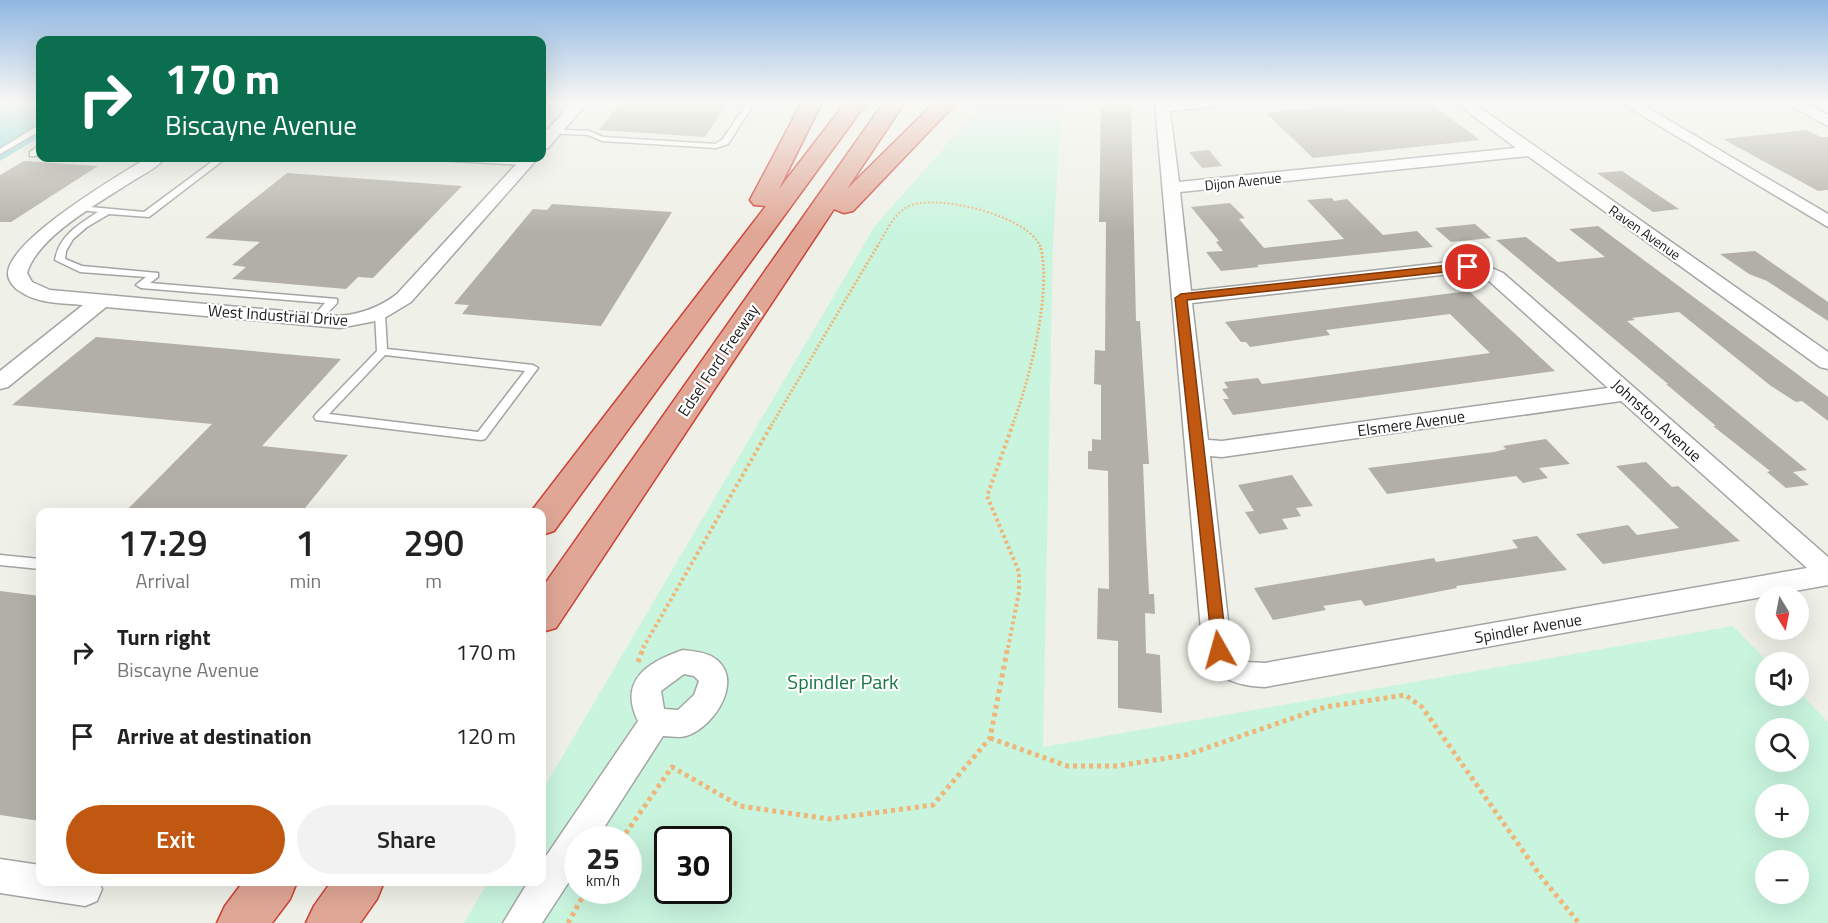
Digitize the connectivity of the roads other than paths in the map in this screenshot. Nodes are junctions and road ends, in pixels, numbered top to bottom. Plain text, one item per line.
1 (703, 145) edge
2 (718, 145) edge
3 (791, 145) edge
4 (825, 145) edge
5 (865, 145) edge
6 (904, 145) edge
7 (1166, 145) edge
8 (1524, 145) edge
9 (1699, 145) edge
10 (1532, 151) junction
11 (151, 162) edge
12 (217, 162) edge
13 (526, 162) edge
14 (1170, 188) junction
15 (83, 208) junction
16 (107, 211) junction
17 (1828, 222) edge
18 (806, 234) junction
19 (737, 262) junction
20 (169, 288) junction
21 (1181, 298) junction
22 (101, 301) junction
23 (149, 305) junction
24 (380, 314) junction
25 (315, 320) junction
26 (382, 352) junction
27 (1828, 362) edge
28 (0, 382) edge
29 (1625, 393) junction
30 (1197, 448) junction
31 (546, 517) edge
32 (0, 560) edge
33 (36, 564) edge
34 (1828, 574) edge
35 (546, 611) edge
36 (655, 723) dead end
37 (0, 876) edge
38 (36, 880) edge
39 (270, 886) edge
40 (357, 886) edge
41 (546, 886) edge
42 (546, 886) edge
43 (242, 923) edge
44 (331, 923) edge
45 (521, 923) edge

1 - 2 lane
3 - 19 highway
4 - 19 highway
5 - 18 highway, Edsel Ford Freeway
6 - 18 highway
7 - 14 street
8 - 10 street, Raven Avenue
9 - 17 street
10 - 14 street, Dijon Avenue
10 - 27 street, Raven Avenue
11 - 15 street
12 - 16 lane
13 - 24 street, West Industrial Drive
14 - 21 street
15 - 16 lane
15 - 22 street, West Industrial Drive
16 - 20 lane
18 - 35 highway, Edsel Ford Freeway
19 - 31 highway
20 - 23 lane
20 - 25 lane
21 - 29 street, Johnston Avenue
21 - 30 street
22 - 23 street, West Industrial Drive
22 - 28 street
23 - 25 street, West Industrial Drive
24 - 25 street, West Industrial Drive
24 - 26 lane
26 - 26 lane
29 - 30 street, Elsmere Avenue
29 - 34 street, Johnston Avenue
30 - 34 street, Spindler Avenue
32 - 33 lane
36 - 42 street
37 - 38 street
39 - 43 highway
40 - 44 highway
41 - 45 street

